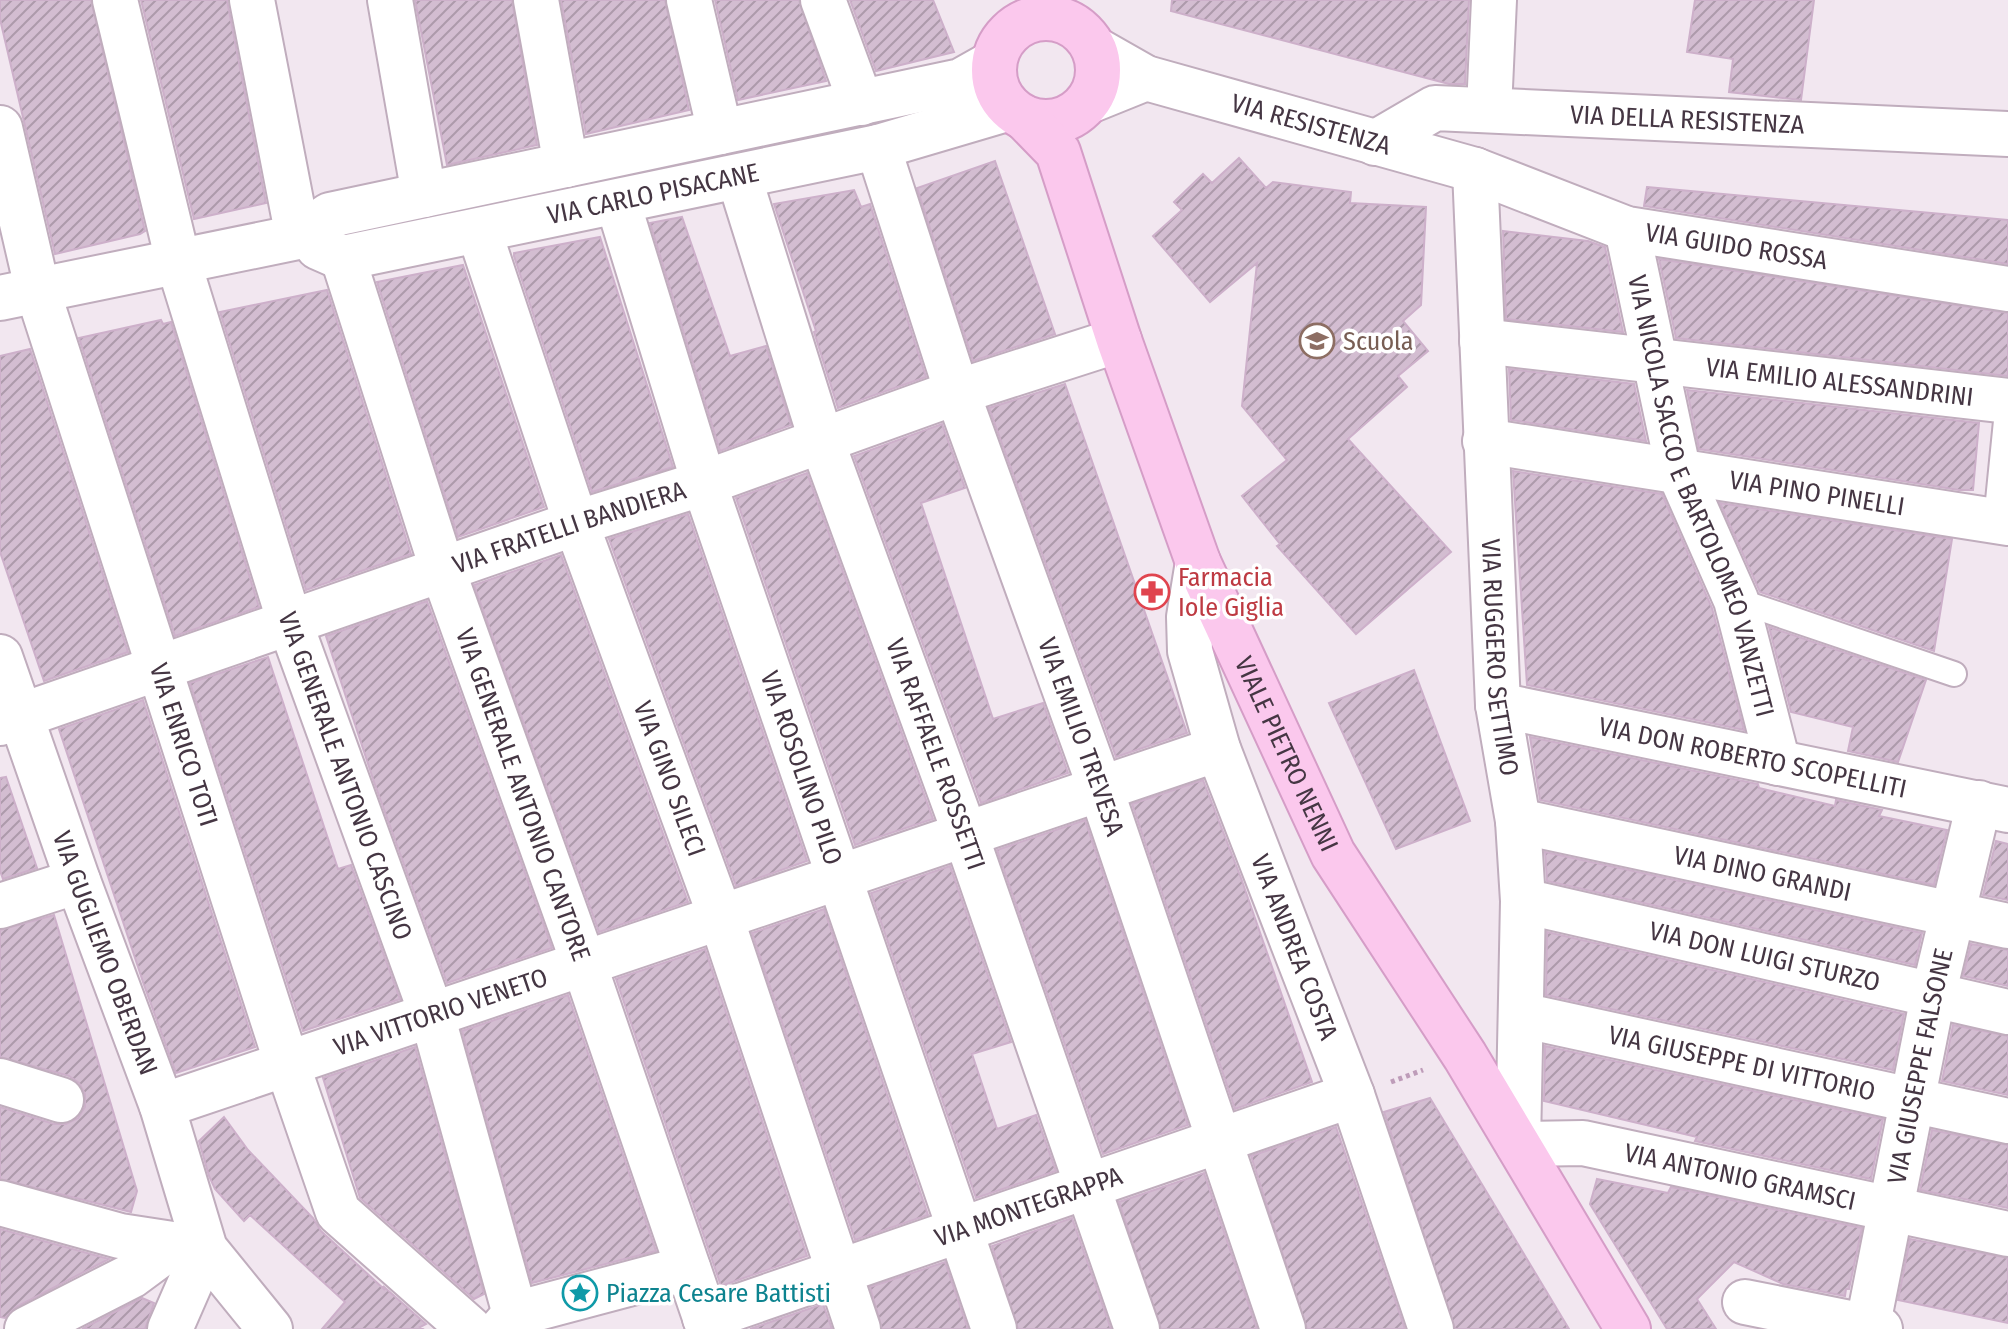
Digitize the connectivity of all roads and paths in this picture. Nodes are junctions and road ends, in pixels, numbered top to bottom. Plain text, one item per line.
1 (115, 0) edge
2 (252, 0) edge
3 (390, 0) edge
4 (536, 0) edge
5 (689, 0) edge
6 (823, 0) edge
7 (999, 0) edge
8 (1014, 0) edge
9 (1494, 0) edge
10 (1054, 17) junction
11 (1095, 49) junction
12 (996, 55) junction
13 (1146, 78) junction
14 (861, 103) junction
15 (1083, 107) junction
16 (1489, 109) junction
17 (1017, 113) junction
18 (0, 128) edge
19 (720, 132) junction
20 (2008, 134) edge
21 (1375, 143) junction
22 (878, 147) junction
23 (1058, 152) junction
24 (566, 165) junction
25 (1475, 170) junction
26 (739, 177) junction
27 (424, 195) junction
28 (618, 203) junction
29 (1627, 229) junction
30 (479, 231) junction
31 (298, 237) junction
32 (343, 258) junction
33 (178, 261) junction
34 (2008, 289) edge
35 (19, 295) edge
36 (1119, 340) junction
37 (1482, 341) junction
38 (1657, 363) junction
39 (957, 392) junction
40 (2008, 401) edge
41 (821, 439) junction
42 (1485, 441) junction
43 (1678, 469) junction
44 (704, 483) junction
45 (2002, 522) edge
46 (576, 523) junction
47 (1198, 562) junction
48 (443, 571) junction
49 (1736, 600) junction
50 (290, 623) junction
51 (0, 657) edge
52 (159, 669) junction
53 (1954, 674) dead end
54 (1498, 705) junction
55 (10, 720) edge
56 (1218, 749) junction
57 (1778, 763) junction
58 (1101, 790) junction
59 (1993, 806) edge
60 (1518, 821) junction
61 (966, 836) junction
62 (838, 878) junction
63 (78, 881) junction
64 (1523, 901) junction
65 (0, 906) edge
66 (1951, 914) junction
67 (721, 918) junction
68 (2008, 926) edge
69 (584, 964) junction
70 (1933, 996) junction
71 (2008, 1012) edge
72 (432, 1015) junction
73 (1521, 1015) junction
74 (1465, 1056) junction
75 (287, 1064) junction
76 (0, 1081) edge
77 (1352, 1095) junction
78 (61, 1100) dead end
79 (1912, 1100) junction
80 (162, 1106) junction
81 (2008, 1121) edge
82 (1218, 1141) junction
83 (1518, 1144) junction
84 (1088, 1186) junction
85 (0, 1203) edge
86 (1889, 1209) junction
87 (960, 1231) junction
88 (2008, 1234) edge
89 (189, 1247) junction
90 (839, 1272) junction
91 (673, 1273) junction
92 (1745, 1302) dead end
93 (509, 1312) edge
94 (461, 1322) edge
95 (707, 1324) edge
96 (1872, 1328) edge
97 (27, 1329) edge
98 (170, 1329) edge
99 (270, 1329) edge
100 (858, 1329) edge
101 (994, 1329) edge
102 (1137, 1329) edge
103 (1283, 1329) edge
104 (1431, 1329) edge
105 (1628, 1329) edge

1 - 33 street, VIA GENERALE ANTONIO CASCINO
2 - 31 street
3 - 27 street
4 - 24 street
5 - 19 street
6 - 14 street
7 - 12 main road, VIALE PIETRO NENNI
8 - 10 main road
9 - 16 street
10 - 11 main road
10 - 12 main road
11 - 13 street, VIA RESISTENZA
11 - 15 main road
12 - 14 street, VIA CARLO PISACANE
12 - 17 main road, VIALE PIETRO NENNI
13 - 15 street
13 - 21 street, VIA RESISTENZA
14 - 19 street, VIA CARLO PISACANE
15 - 17 main road
15 - 23 main road
16 - 20 street, VIA DELLA RESISTENZA
16 - 21 street, VIA DELLA RESISTENZA
17 - 22 street, VIA CARLO PISACANE
17 - 23 main road, VIALE PIETRO NENNI
18 - 35 street, VIA ENRICO TOTI
19 - 24 street, VIA CARLO PISACANE
21 - 25 street, VIA RESISTENZA
22 - 26 street, VIA CARLO PISACANE
22 - 39 street, VIA EMILIO TREVESA
23 - 36 main road, VIALE PIETRO NENNI
24 - 27 street, VIA CARLO PISACANE
25 - 29 street, VIA GUIDO ROSSA
25 - 37 street, VIA RUGGERO SETTIMO
26 - 28 street, VIA CARLO PISACANE
26 - 41 street, VIA RAFFAELE ROSSETTI
27 - 31 street, VIA CARLO PISACANE
28 - 30 street, VIA CARLO PISACANE
28 - 44 street, VIA ROSOLINO PILO
29 - 34 street, VIA GUIDO ROSSA
29 - 38 street, VIA NICOLA SACCO E BARTOLOMEO VANZETTI
30 - 32 street, VIA CARLO PISACANE
30 - 46 street, VIA GINO SILECI
31 - 32 street
31 - 33 street, VIA CARLO PISACANE
32 - 48 street, VIA GENERALE ANTONIO CANTORE
33 - 35 street, VIA CARLO PISACANE
33 - 50 street, VIA GENERALE ANTONIO CASCINO
35 - 52 street, VIA ENRICO TOTI
36 - 39 street, VIA FRATELLI BANDIERA
36 - 47 main road, VIALE PIETRO NENNI
37 - 38 street, VIA EMILIO ALESSANDRINI
37 - 42 street, VIA RUGGERO SETTIMO
38 - 40 street, VIA EMILIO ALESSANDRINI
38 - 43 street, VIA NICOLA SACCO E BARTOLOMEO VANZETTI
39 - 41 street, VIA FRATELLI BANDIERA
39 - 58 street, VIA EMILIO TREVESA
40 - 45 lane
41 - 44 street, VIA FRATELLI BANDIERA
41 - 61 street, VIA RAFFAELE ROSSETTI
42 - 43 street, VIA PINO PINELLI
42 - 54 street, VIA RUGGERO SETTIMO
43 - 45 street, VIA PINO PINELLI
43 - 49 street, VIA NICOLA SACCO E BARTOLOMEO VANZETTI
44 - 46 street, VIA FRATELLI BANDIERA
44 - 62 street, VIA ROSOLINO PILO
46 - 48 street, VIA FRATELLI BANDIERA
46 - 67 street, VIA GINO SILECI
47 - 56 street, VIA ANDREA COSTA
47 - 74 main road, VIALE PIETRO NENNI
48 - 50 street, VIA FRATELLI BANDIERA
48 - 69 street, VIA GENERALE ANTONIO CANTORE
49 - 53 lane
49 - 57 street, VIA NICOLA SACCO E BARTOLOMEO VANZETTI
50 - 52 street, VIA FRATELLI BANDIERA
50 - 72 street, VIA GENERALE ANTONIO CASCINO
51 - 55 street, VIA GUGLIEMO OBERDAN
52 - 55 street, VIA FRATELLI BANDIERA
52 - 75 street, VIA ENRICO TOTI
54 - 57 street, VIA DON ROBERTO SCOPELLITI
54 - 60 street, VIA RUGGERO SETTIMO
55 - 63 street, VIA GUGLIEMO OBERDAN
56 - 58 street, VIA VITTORIO VENETO
56 - 77 street, VIA ANDREA COSTA
57 - 59 street, VIA DON ROBERTO SCOPELLITI
58 - 61 street, VIA VITTORIO VENETO
58 - 82 street, VIA EMILIO TREVESA
59 - 66 street, VIA GIUSEPPE FALSONE
60 - 64 street, VIA RUGGERO SETTIMO
60 - 66 street, VIA DINO GRANDI
61 - 62 street, VIA VITTORIO VENETO
61 - 84 street, VIA RAFFAELE ROSSETTI
62 - 67 street, VIA VITTORIO VENETO
62 - 87 street, VIA ROSOLINO PILO
63 - 65 street
63 - 80 street, VIA GUGLIEMO OBERDAN
64 - 70 street, VIA DON LUIGI STURZO
64 - 73 street, VIA RUGGERO SETTIMO
66 - 68 street, VIA DINO GRANDI
66 - 70 street, VIA GIUSEPPE FALSONE
67 - 69 street, VIA VITTORIO VENETO
67 - 90 street, VIA GINO SILECI
69 - 72 street, VIA VITTORIO VENETO
69 - 91 street, VIA GENERALE ANTONIO CANTORE
70 - 71 street, VIA DON LUIGI STURZO
70 - 79 street, VIA GIUSEPPE FALSONE
72 - 75 street, VIA VITTORIO VENETO
72 - 93 street, VIA GENERALE ANTONIO CASCINO
73 - 79 street, VIA GIUSEPPE DI VITTORIO
73 - 83 street, VIA RUGGERO SETTIMO
74 - 77 path
74 - 83 main road, VIALE PIETRO NENNI
75 - 80 street, VIA VITTORIO VENETO
75 - 94 street, VIA ENRICO TOTI
76 - 78 street
77 - 82 street, VIA MONTEGRAPPA
77 - 104 street, VIA ANDREA COSTA
79 - 81 street, VIA GIUSEPPE DI VITTORIO
79 - 86 street, VIA GIUSEPPE FALSONE
80 - 89 street, VIA GUGLIEMO OBERDAN
82 - 84 street, VIA MONTEGRAPPA
82 - 103 street, VIA EMILIO TREVESA
83 - 86 street, VIA ANTONIO GRAMSCI
83 - 105 main road, VIALE PIETRO NENNI
84 - 87 street, VIA MONTEGRAPPA
84 - 102 street, VIA RAFFAELE ROSSETTI
85 - 89 street
86 - 88 street, VIA ANTONIO GRAMSCI
86 - 96 street, VIA GIUSEPPE FALSONE
87 - 90 street, VIA MONTEGRAPPA
87 - 101 street, VIA ROSOLINO PILO
89 - 97 street
89 - 98 street
89 - 99 street
90 - 95 street, VIA MONTEGRAPPA
90 - 100 street, VIA GINO SILECI
91 - 93 street
91 - 95 street, VIA GENERALE ANTONIO CANTORE
92 - 96 street

